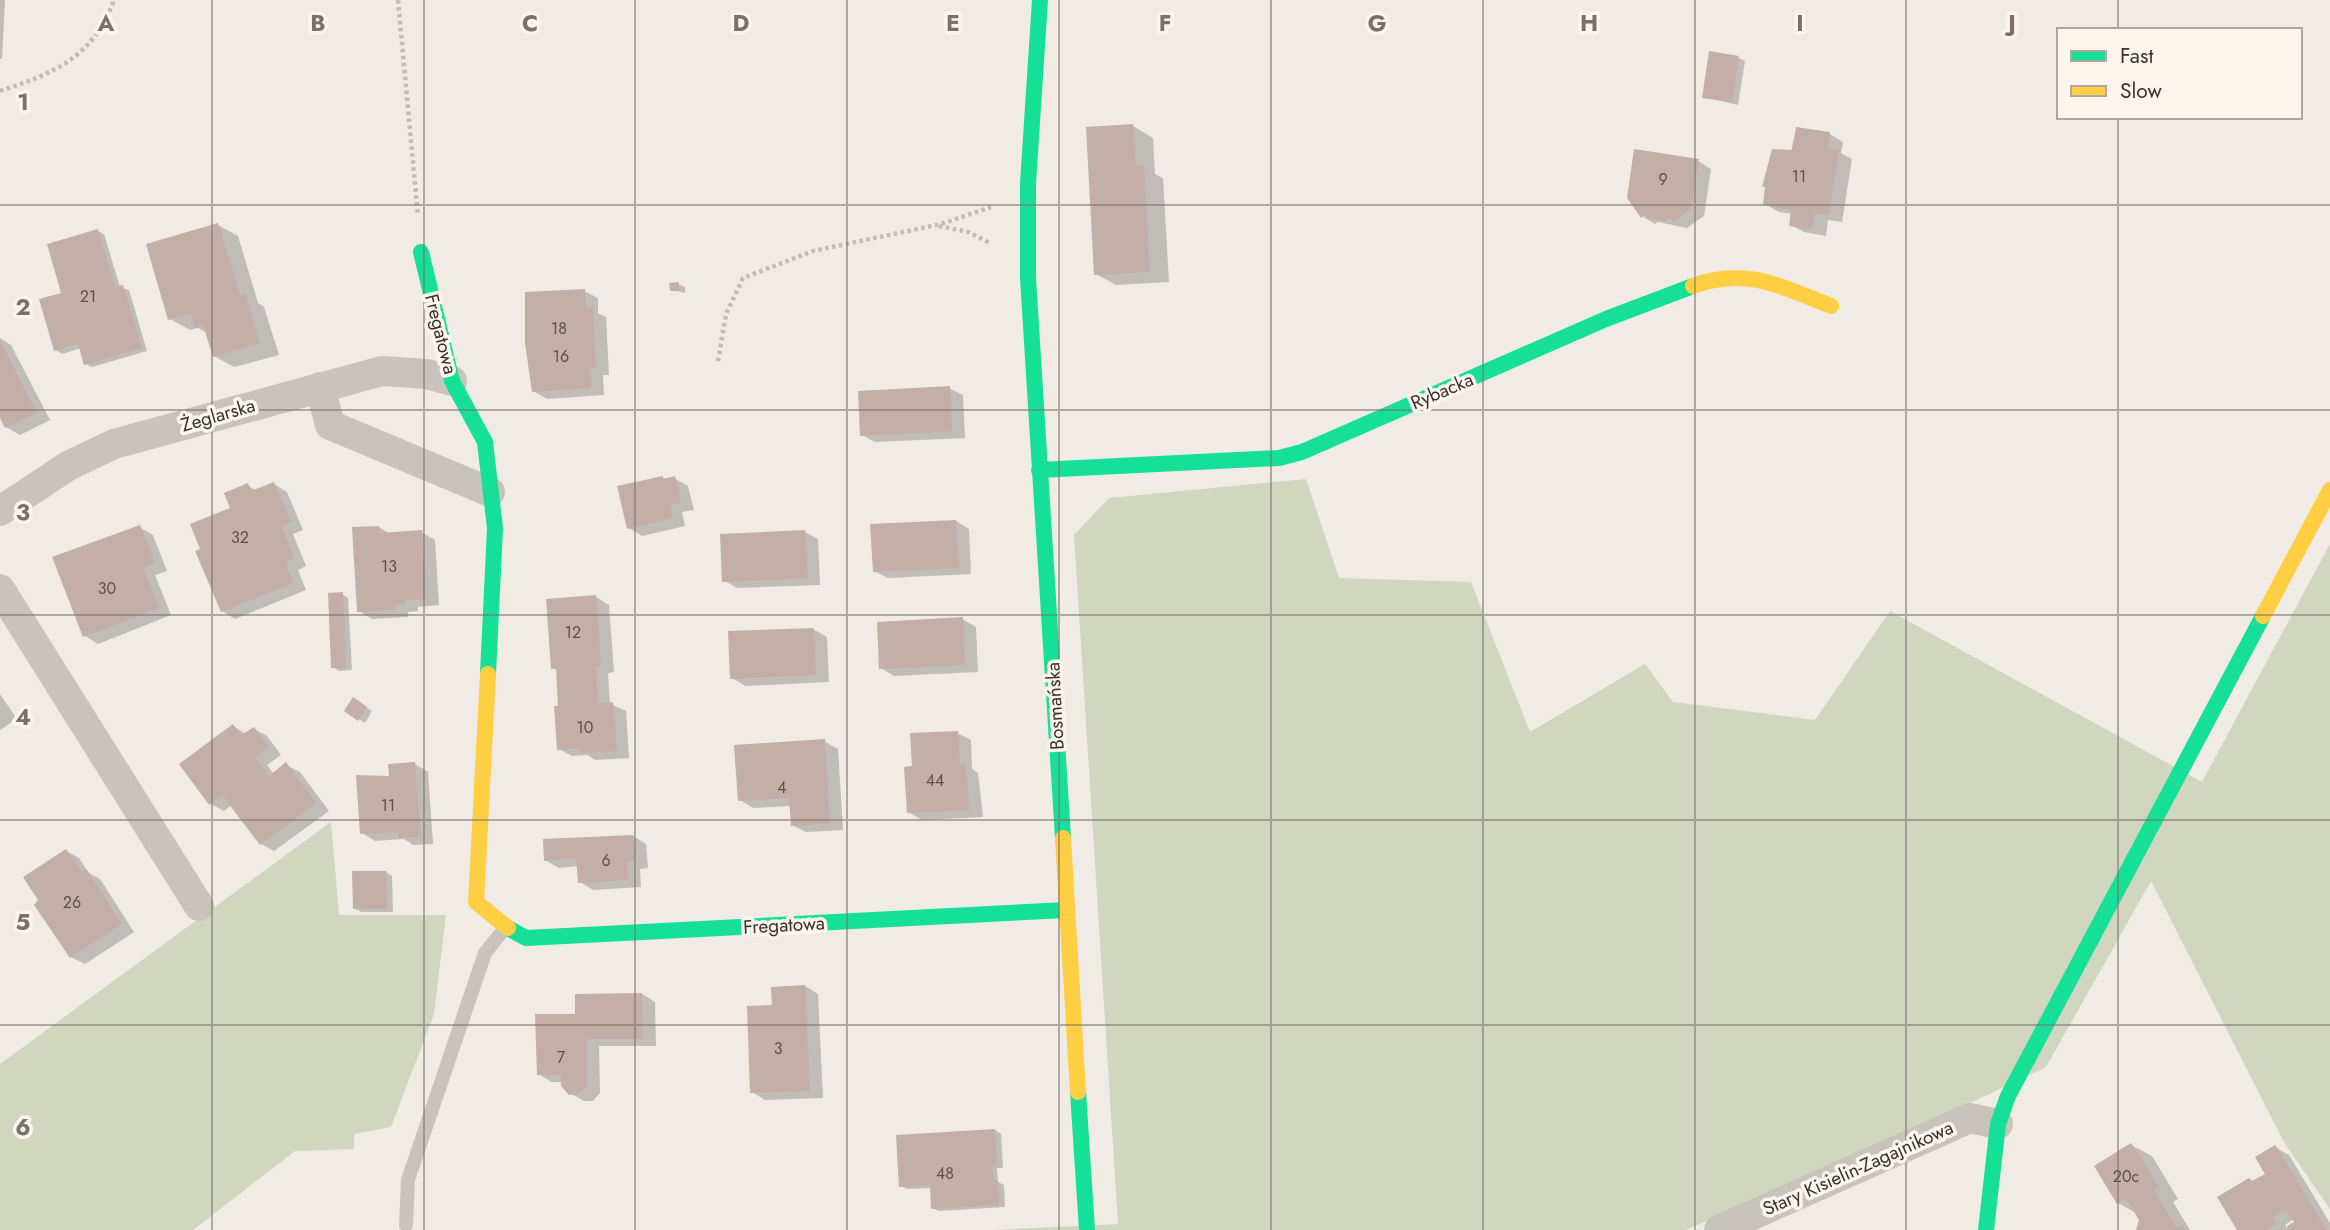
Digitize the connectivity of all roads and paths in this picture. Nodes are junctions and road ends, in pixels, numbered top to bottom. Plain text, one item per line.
1 (114, 0) edge
2 (398, 0) edge
3 (1041, 0) edge
4 (0, 91) edge
5 (1028, 183) junction
6 (934, 225) junction
7 (421, 252) joint
8 (1028, 278) junction
9 (1831, 306) dead end
10 (718, 361) dead end
11 (452, 381) junction
12 (320, 387) junction
13 (1039, 470) junction
14 (2330, 490) edge
15 (490, 492) junction
16 (0, 511) edge
17 (0, 589) edge
18 (199, 906) dead end
19 (1065, 910) junction
20 (505, 927) junction
21 (1998, 1124) junction
22 (406, 1225) dead end
23 (1087, 1230) edge
24 (1719, 1230) edge
25 (1986, 1230) edge

1 - 4 path
2 - 7 path
3 - 5 street, Bosmańska
5 - 6 path
5 - 8 street, Bosmańska
6 - 8 path
6 - 10 path
7 - 11 street, Fregatowa
8 - 13 street, Bosmańska
9 - 13 street, Rybacka
11 - 12 street, Żeglarska
11 - 15 street, Fregatowa
12 - 15 street
12 - 16 street, Żeglarska
13 - 19 street, Bosmańska
14 - 21 street
15 - 20 street, Fregatowa
17 - 18 street
19 - 20 street, Fregatowa
19 - 23 street, Bosmańska
20 - 22 lane
21 - 24 street, Stary Kisielin-Zagajnikowa
21 - 25 street

